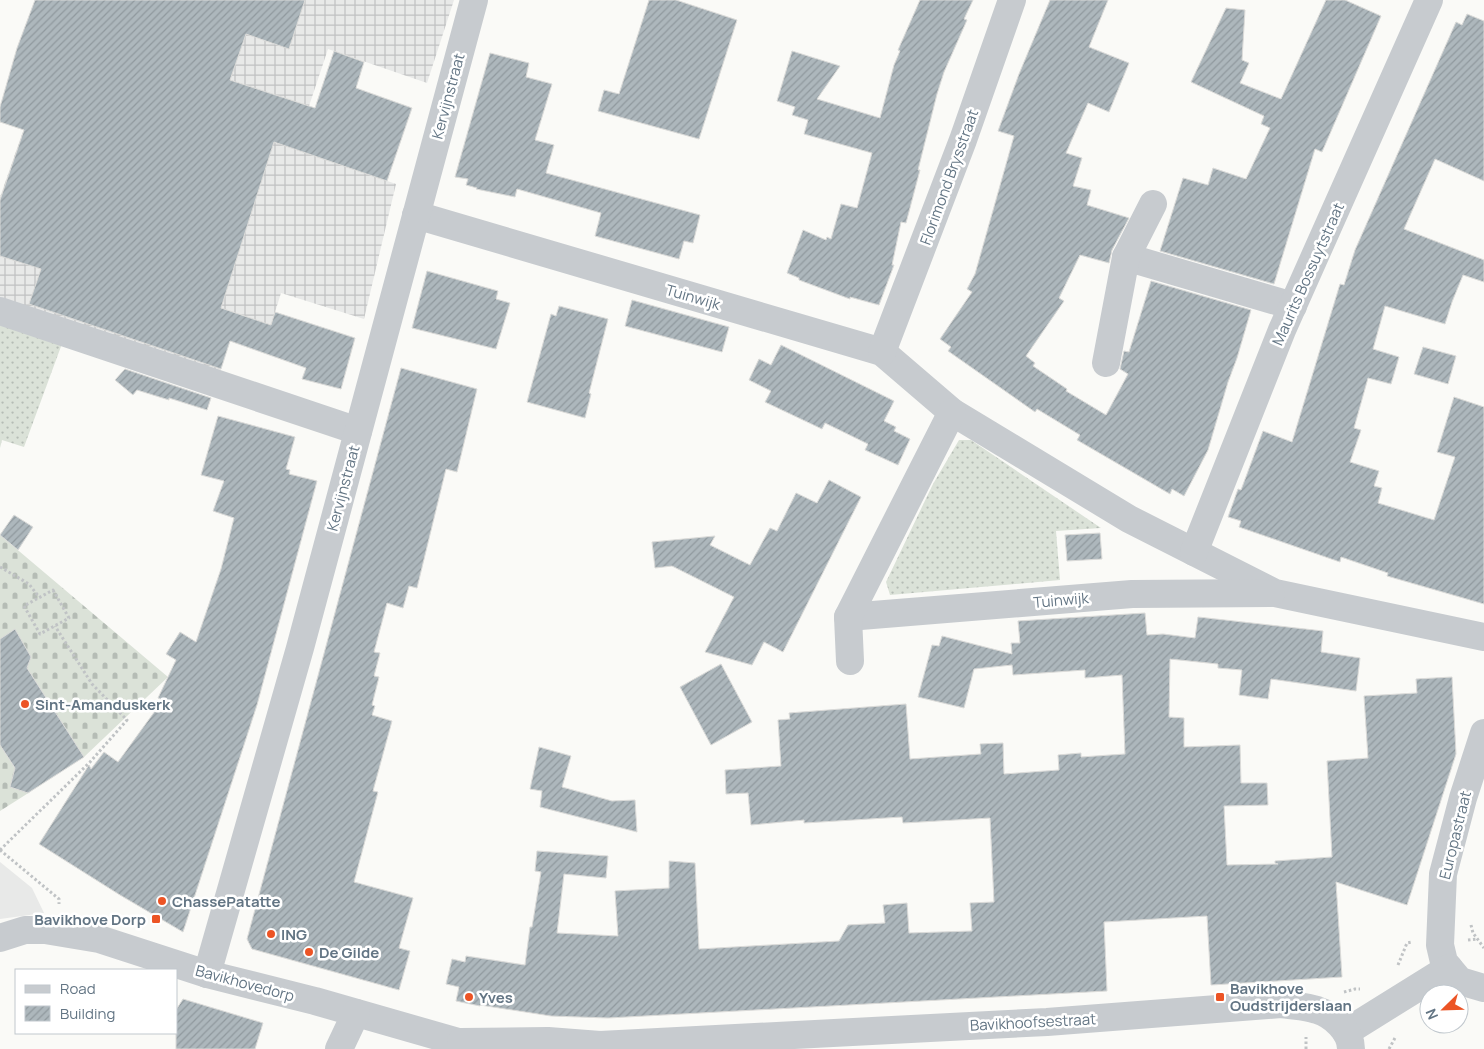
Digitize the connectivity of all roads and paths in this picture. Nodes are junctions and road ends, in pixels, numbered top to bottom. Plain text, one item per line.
1 (474, 0) edge
2 (1012, 0) edge
3 (1429, 0) edge
4 (1153, 204) dead end
5 (416, 215) junction
6 (1126, 257) junction
7 (1293, 306) junction
8 (0, 311) edge
9 (882, 352) junction
10 (1106, 363) dead end
11 (952, 412) junction
12 (358, 431) junction
13 (1194, 552) junction
14 (0, 567) edge
15 (1275, 593) junction
16 (40, 597) junction
17 (848, 617) junction
18 (55, 626) junction
19 (1484, 637) edge
20 (850, 661) dead end
21 (1484, 733) edge
22 (0, 850) edge
23 (56, 932) junction
24 (0, 938) edge
25 (1448, 968) junction
26 (207, 974) junction
27 (1484, 988) edge
28 (356, 1013) junction
29 (1348, 1040) edge
30 (472, 1045) edge
31 (547, 1045) edge
32 (339, 1049) edge

1 - 5 street, Kervijnstraat
2 - 9 street, Florimond Brysstraat
3 - 7 street, Maurits Bossuytstraat
4 - 6 street
5 - 9 street, Tuinwijk
5 - 12 street, Kervijnstraat
6 - 7 street
6 - 10 street
7 - 13 street, Maurits Bossuytstraat
8 - 12 street
9 - 11 street, Tuinwijk
11 - 13 street, Tuinwijk
11 - 17 street
12 - 26 street, Kervijnstraat
13 - 15 street, Tuinwijk
14 - 16 path
15 - 17 street, Tuinwijk
15 - 19 street, Tuinwijk
16 - 18 path
16 - 18 path
17 - 20 street
18 - 22 path
21 - 25 street, Europastraat
22 - 23 path
23 - 24 street, Bavikhovedorp
23 - 26 street, Bavikhovedorp
25 - 27 street
25 - 29 street, Bavikhoofsestraat
26 - 28 street, Bavikhovedorp
28 - 30 street, Bavikhovedorp
28 - 32 street
29 - 31 street, Bavikhoofsestraat
30 - 31 street, Bavikhovedorp

